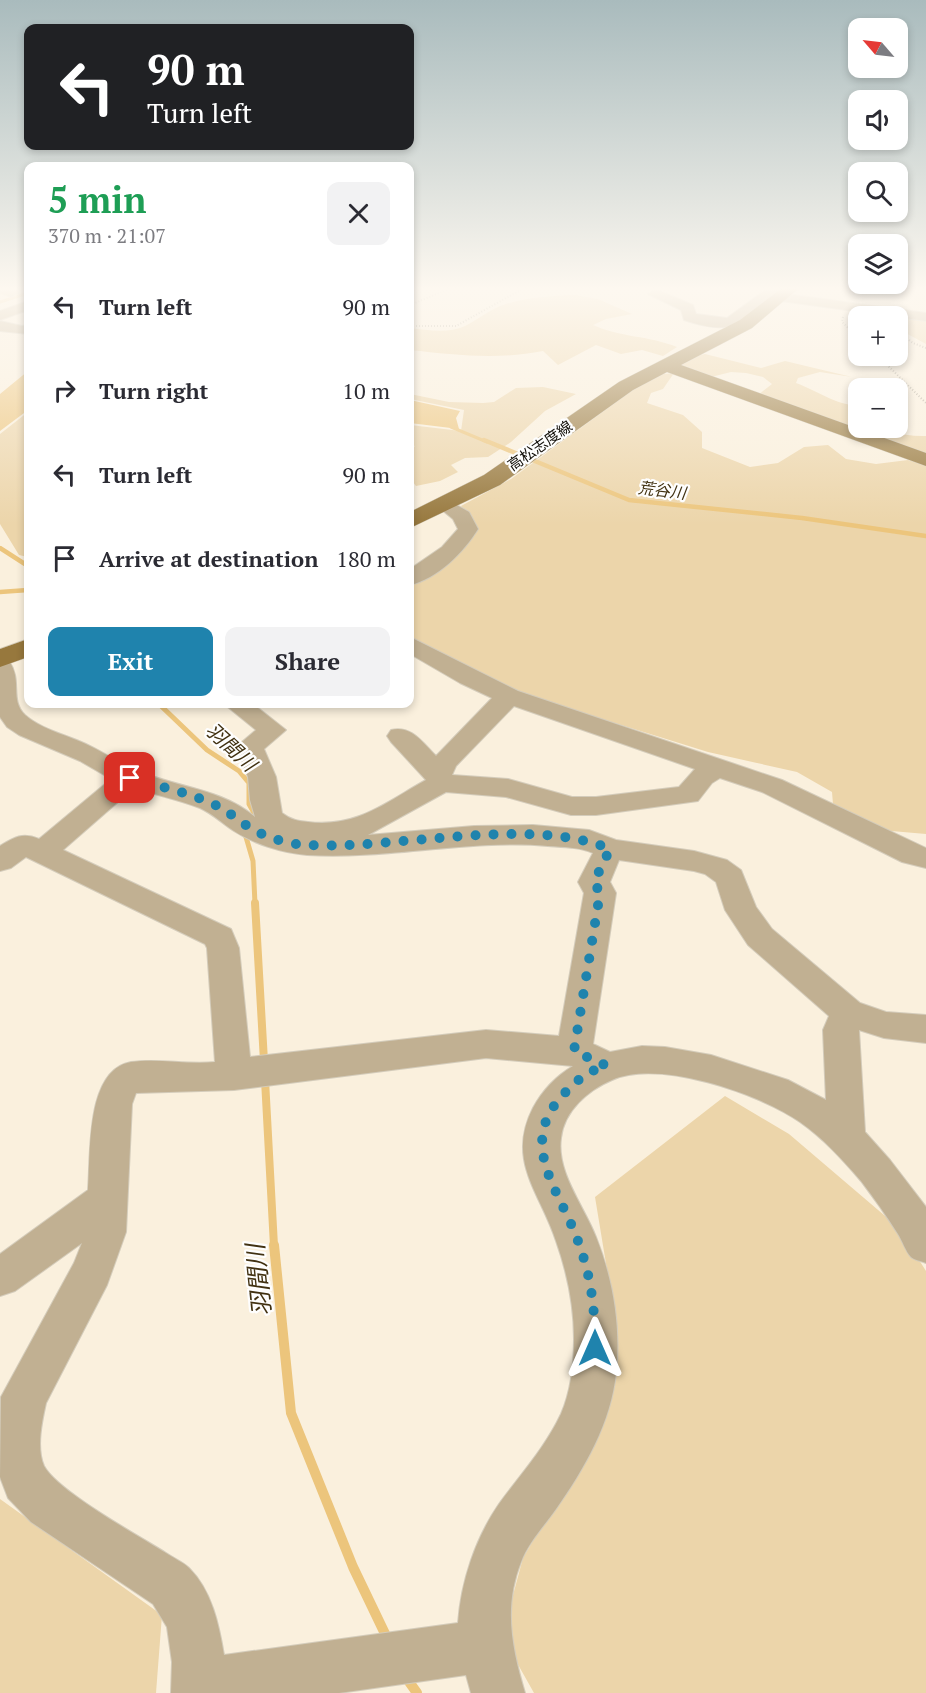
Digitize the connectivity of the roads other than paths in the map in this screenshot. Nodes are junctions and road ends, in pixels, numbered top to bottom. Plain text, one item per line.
1 (665, 367) edge
2 (670, 367) edge
3 (926, 460) edge
4 (446, 505) junction
5 (414, 519) edge
6 (414, 575) edge
7 (414, 646) edge
8 (24, 649) edge
9 (0, 659) edge
10 (0, 666) edge
11 (509, 696) junction
12 (243, 708) edge
13 (400, 736) dead end
14 (720, 766) junction
15 (130, 778) junction
16 (439, 779) junction
17 (271, 830) junction
18 (610, 849) junction
19 (42, 853) junction
20 (926, 858) edge
21 (0, 861) edge
22 (848, 1012) junction
23 (926, 1029) edge
24 (591, 1058) junction
25 (255, 1072) junction
26 (846, 1140) junction
27 (109, 1197) junction
28 (926, 1244) edge
29 (0, 1277) edge
30 (492, 1670) edge
31 (198, 1689) edge

1 - 4 main road, 高松志度線
2 - 3 main road
4 - 5 main road, 高松志度線
4 - 6 street
7 - 11 street
8 - 9 main road
10 - 15 street
11 - 14 street
11 - 16 street
12 - 17 street
13 - 16 street
14 - 16 street
14 - 20 street
15 - 17 street
15 - 19 street
16 - 17 street
17 - 18 street
18 - 22 street
18 - 24 street
19 - 21 street
19 - 25 street
22 - 23 street
22 - 26 street
24 - 25 street
24 - 26 street
24 - 30 street
25 - 27 street
26 - 28 street
27 - 29 street
27 - 31 street
30 - 31 street

